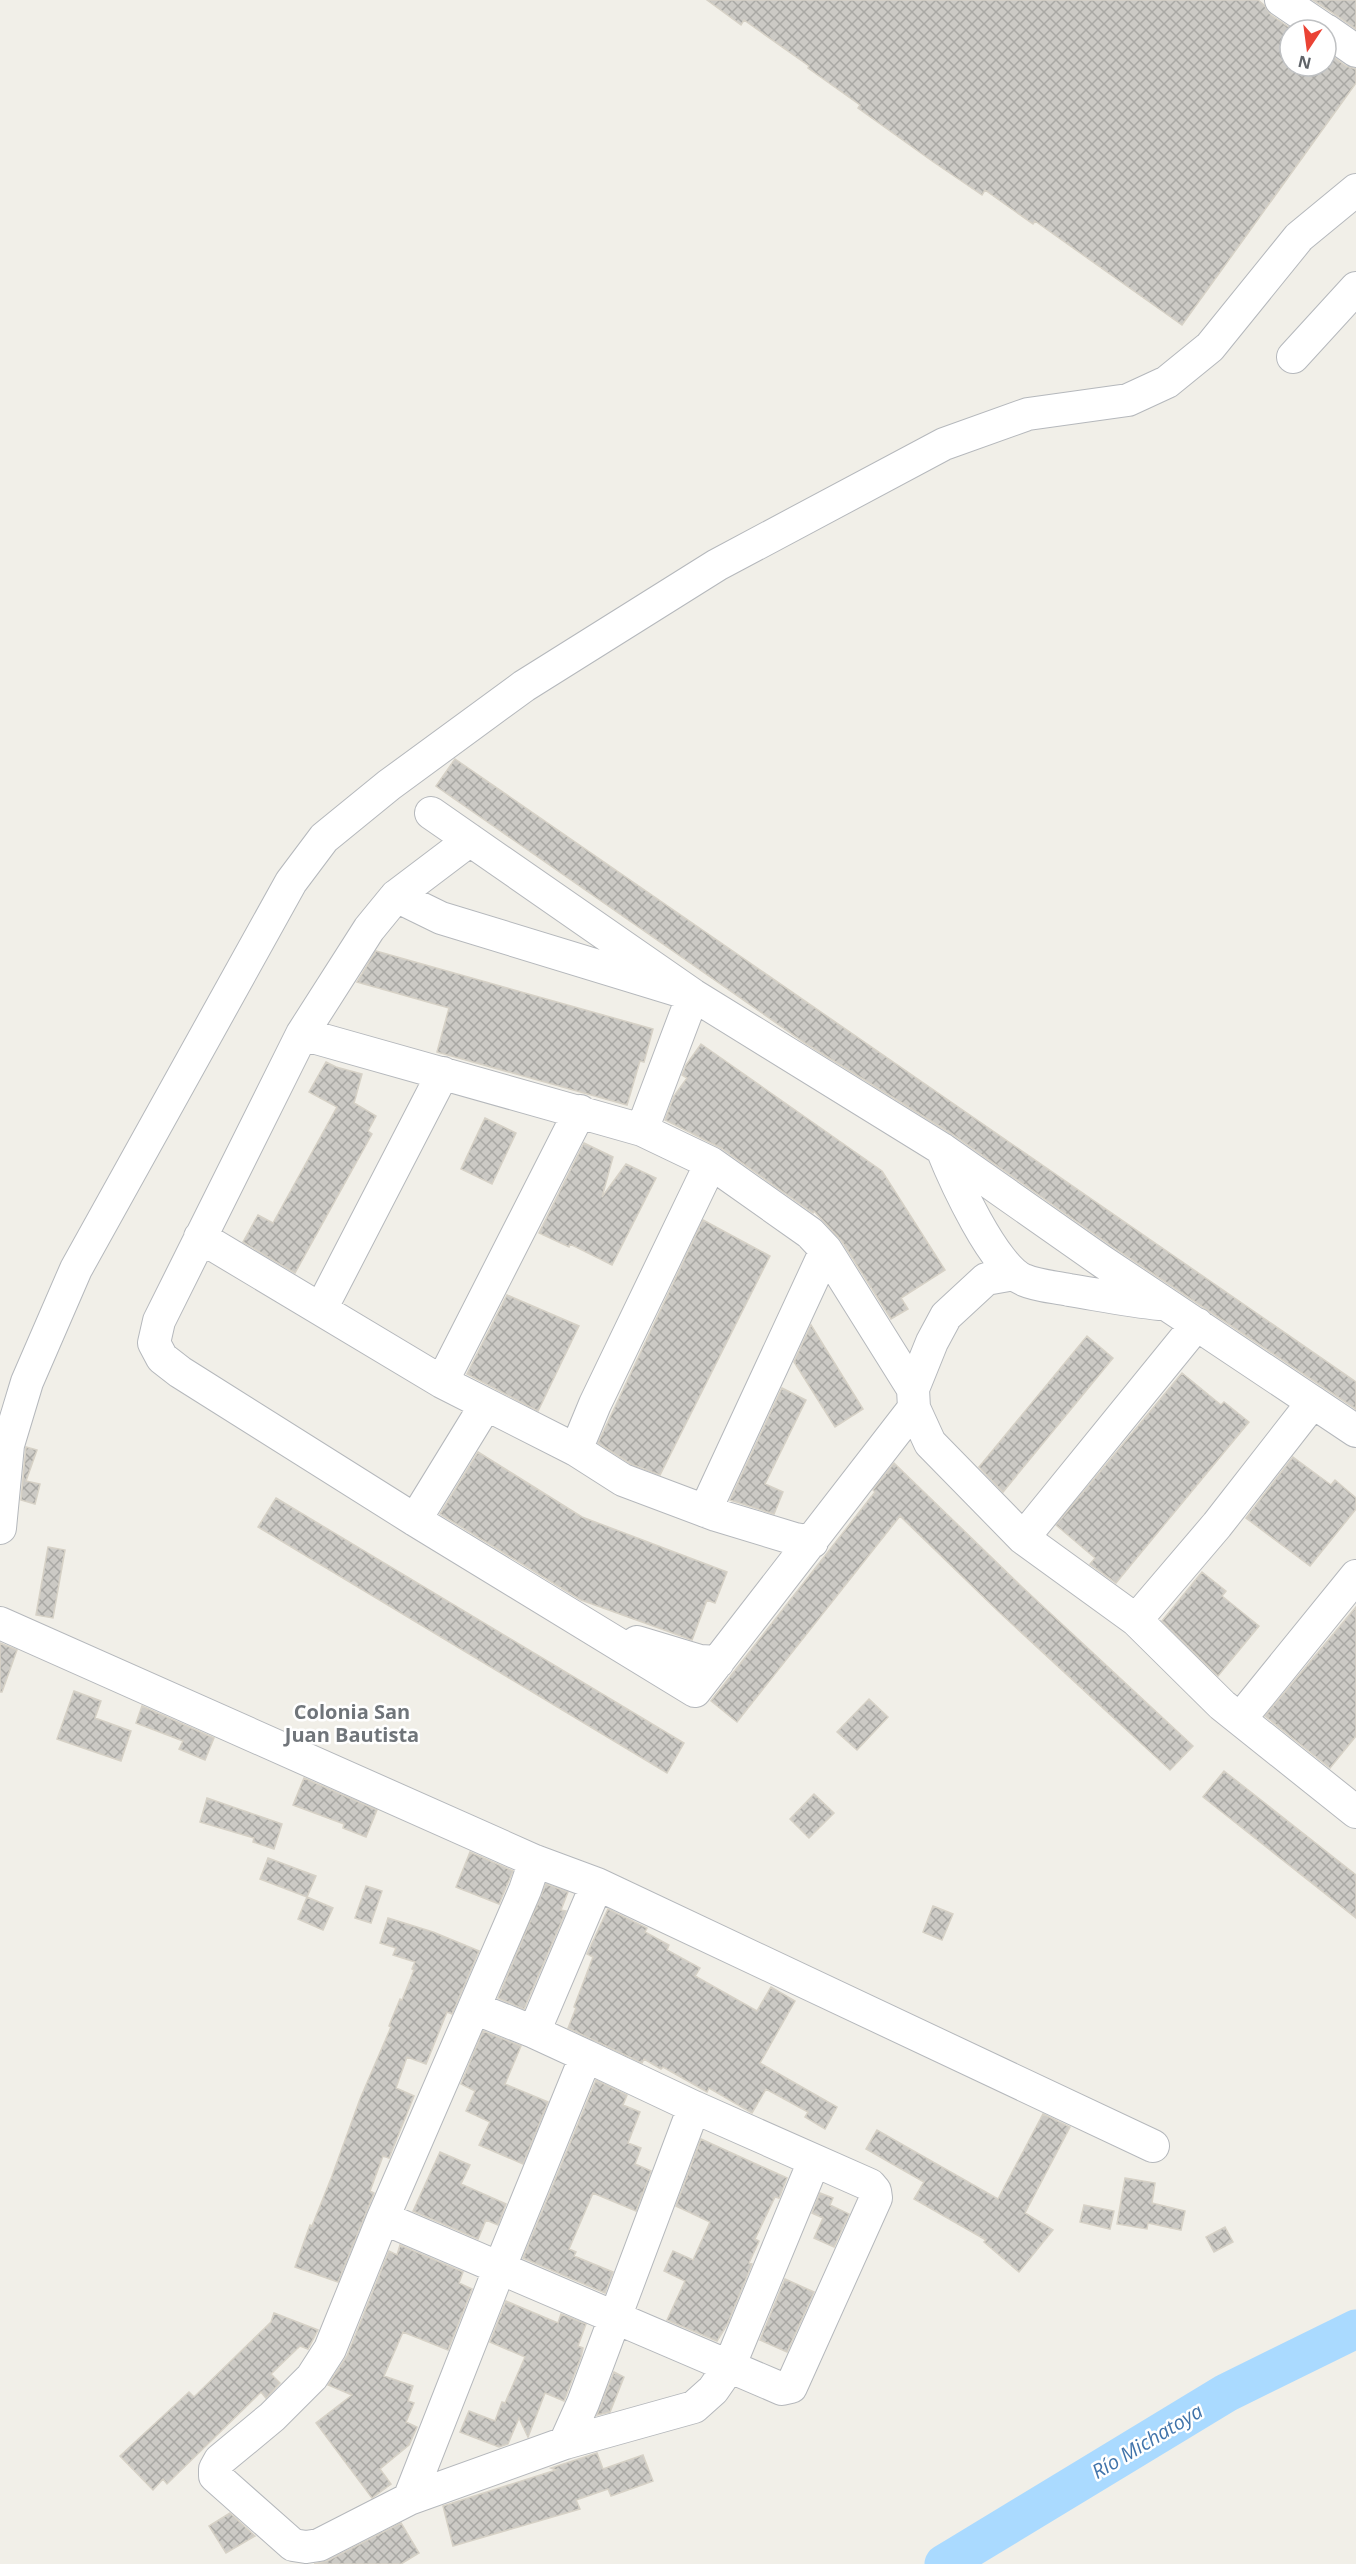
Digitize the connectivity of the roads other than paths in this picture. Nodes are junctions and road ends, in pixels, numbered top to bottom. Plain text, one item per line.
1 (1281, 0) edge
2 (1308, 18) edge
3 (1338, 38) edge
4 (1356, 51) edge
5 (1356, 190) edge
6 (1356, 288) edge
7 (1293, 357) dead end
8 (431, 813) dead end
9 (471, 840) junction
10 (396, 896) junction
11 (693, 995) junction
12 (302, 1034) junction
13 (443, 1073) junction
14 (580, 1111) junction
15 (642, 1130) junction
16 (942, 1149) junction
17 (711, 1163) junction
18 (200, 1237) junction
19 (826, 1250) junction
20 (1014, 1274) junction
21 (1167, 1305) junction
22 (321, 1309) junction
23 (1197, 1324) junction
24 (442, 1382) junction
25 (914, 1399) junction
26 (1313, 1402) junction
27 (485, 1406) junction
28 (1356, 1431) edge
29 (576, 1450) junction
30 (705, 1510) junction
31 (415, 1520) junction
32 (0, 1528) edge
33 (1023, 1538) junction
34 (812, 1542) junction
35 (1356, 1576) edge
36 (1136, 1620) junction
37 (0, 1623) edge
38 (1240, 1719) junction
39 (1356, 1812) edge
40 (535, 1861) junction
41 (597, 1884) junction
42 (474, 2008) junction
43 (534, 2032) junction
44 (586, 2056) junction
45 (694, 2107) junction
46 (1153, 2146) dead end
47 (813, 2161) junction
48 (383, 2218) junction
49 (500, 2267) junction
50 (615, 2318) junction
51 (729, 2367) junction
52 (565, 2443) junction
53 (409, 2499) junction

1 - 2 street
3 - 4 street
5 - 32 street
6 - 7 street
8 - 9 street
9 - 10 street
9 - 11 street
10 - 11 street
10 - 12 street
11 - 15 street
11 - 16 street
12 - 13 street
12 - 18 street
13 - 14 street
13 - 22 street
14 - 15 street
14 - 24 street
15 - 17 street
16 - 20 street
16 - 21 street
17 - 19 street
17 - 29 street
18 - 22 street
18 - 31 street
19 - 25 street
19 - 30 street
20 - 21 street
20 - 25 street
21 - 23 street
22 - 24 street
23 - 26 street
23 - 33 street
24 - 27 street
25 - 33 street
25 - 34 street
26 - 28 street
26 - 36 street
27 - 29 street
27 - 31 street
29 - 30 street
30 - 34 street
31 - 34 street
33 - 36 street
35 - 38 street
36 - 38 street
37 - 40 street
38 - 39 street
40 - 41 street
40 - 42 street
41 - 43 street
41 - 46 street
42 - 43 street
42 - 48 street
43 - 44 street
44 - 45 street
44 - 49 street
45 - 47 street
45 - 50 street
47 - 51 street
47 - 51 street
48 - 49 street
48 - 53 street
49 - 50 street
49 - 53 street
50 - 51 street
50 - 52 street
51 - 52 street
52 - 53 street

